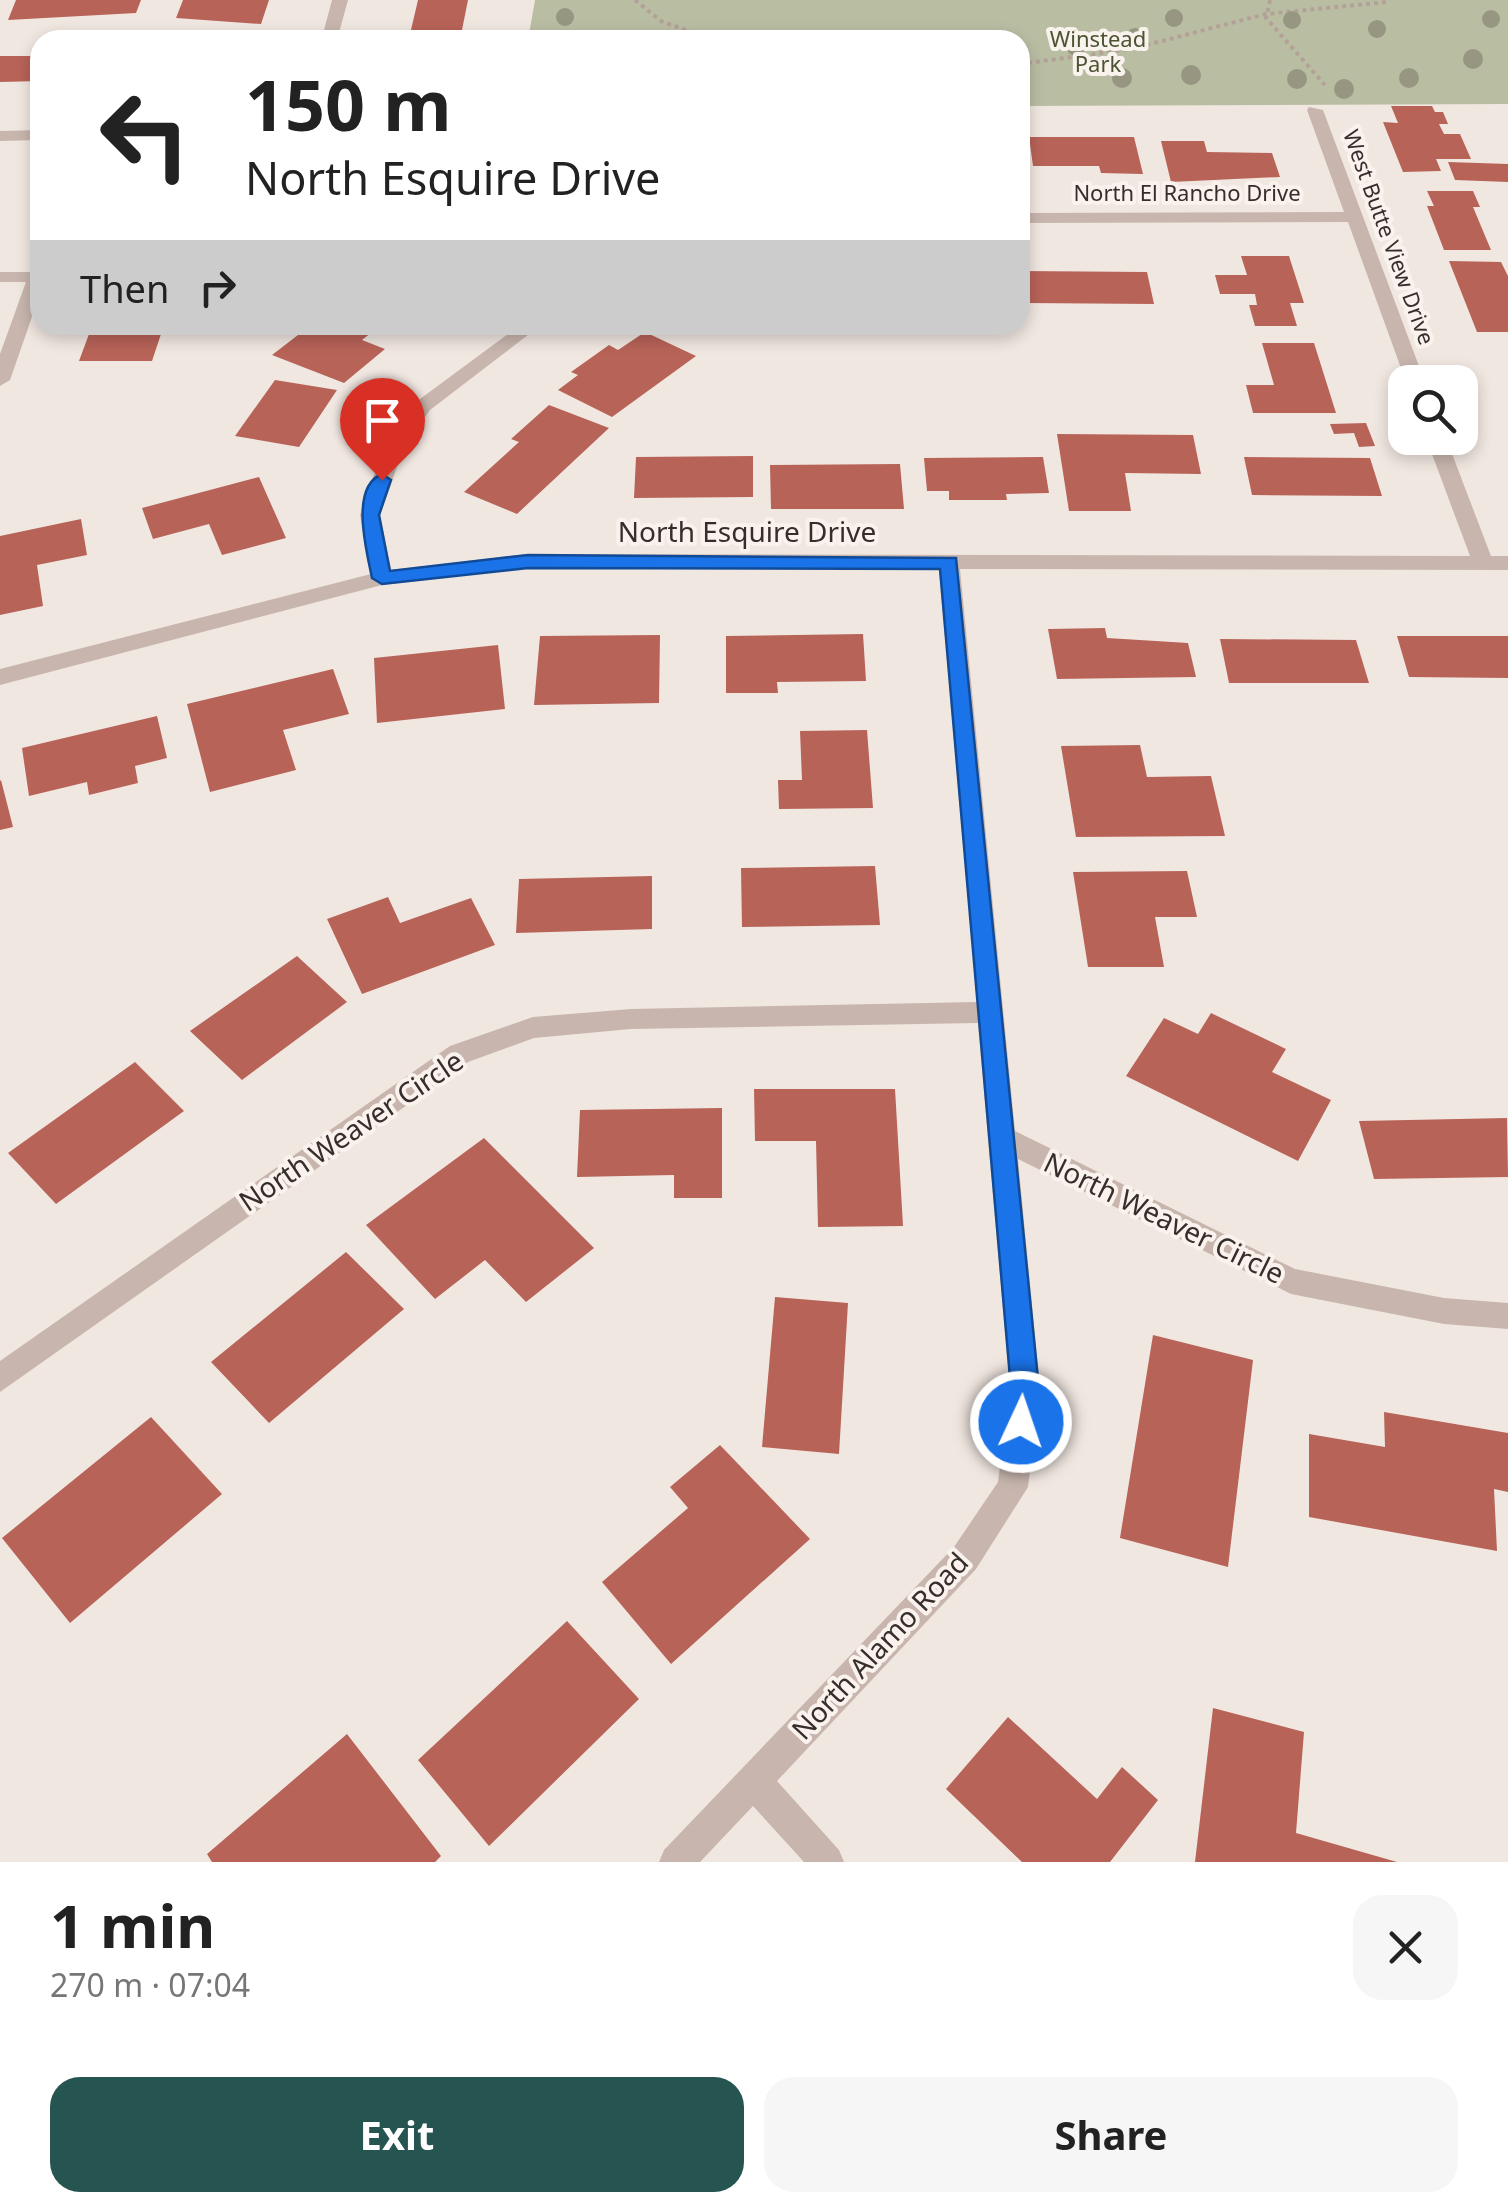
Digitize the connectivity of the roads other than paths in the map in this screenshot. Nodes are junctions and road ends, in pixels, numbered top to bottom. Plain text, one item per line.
1 (340, 0) edge
2 (331, 30) edge
3 (1315, 110) road end
4 (0, 136) edge
5 (30, 136) edge
6 (1355, 217) junction
7 (1030, 218) edge
8 (30, 273) edge
9 (0, 277) edge
10 (30, 295) edge
11 (519, 335) edge
12 (1410, 365) edge
13 (0, 380) edge
14 (1442, 455) edge
15 (949, 562) junction
16 (1482, 563) junction
17 (1508, 563) edge
18 (382, 578) junction
19 (0, 677) edge
20 (990, 1012) junction
21 (1002, 1138) junction
22 (1508, 1316) edge
23 (0, 1378) edge
24 (753, 1780) junction
25 (676, 1862) edge
26 (828, 1862) edge

1 - 2 street
3 - 6 street, West Butte View Drive
4 - 5 street
6 - 7 street, North El Rancho Drive
6 - 12 street, West Butte View Drive
8 - 9 street
10 - 13 street
11 - 18 street
14 - 16 street
15 - 16 street, North Esquire Drive
15 - 18 street, North Esquire Drive
15 - 20 street, North Alamo Road
16 - 17 street, North Esquire Drive
18 - 19 street, North Esquire Drive
20 - 21 street, North Alamo Road
20 - 23 street, North Weaver Circle
21 - 22 street, North Weaver Circle
21 - 24 street, North Alamo Road
24 - 25 street, North Alamo Road
24 - 26 street

